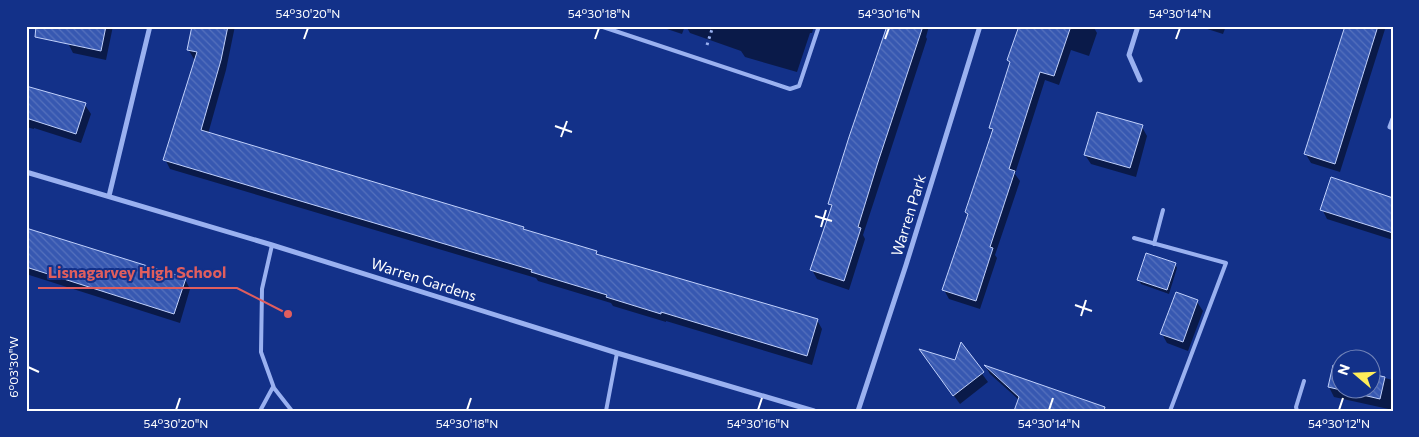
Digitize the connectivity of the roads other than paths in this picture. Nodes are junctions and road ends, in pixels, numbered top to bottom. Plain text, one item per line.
1 (150, 26) edge
2 (600, 26) edge
3 (818, 26) edge
4 (980, 26) edge
5 (1138, 26) edge
6 (1140, 80) dead end
7 (1393, 119) edge
8 (1393, 128) edge
9 (26, 172) edge
10 (109, 196) junction
11 (1163, 210) dead end
12 (1134, 238) dead end
13 (1154, 244) junction
14 (272, 245) junction
15 (617, 353) junction
16 (1304, 381) dead end
17 (273, 387) junction
18 (260, 411) edge
19 (292, 411) edge
20 (606, 411) edge
21 (814, 411) edge
22 (858, 411) edge
23 (1170, 411) edge
24 (1297, 411) edge

1 - 10 street
2 - 3 lane
4 - 22 street, Warren Park
5 - 6 street
7 - 8 street
9 - 10 street, Warren Gardens
10 - 14 street, Warren Gardens
11 - 13 lane
12 - 13 lane
13 - 23 lane
14 - 15 street, Warren Gardens
14 - 17 lane
15 - 20 lane
15 - 21 street, Warren Gardens
16 - 24 lane
17 - 18 lane
17 - 19 lane

